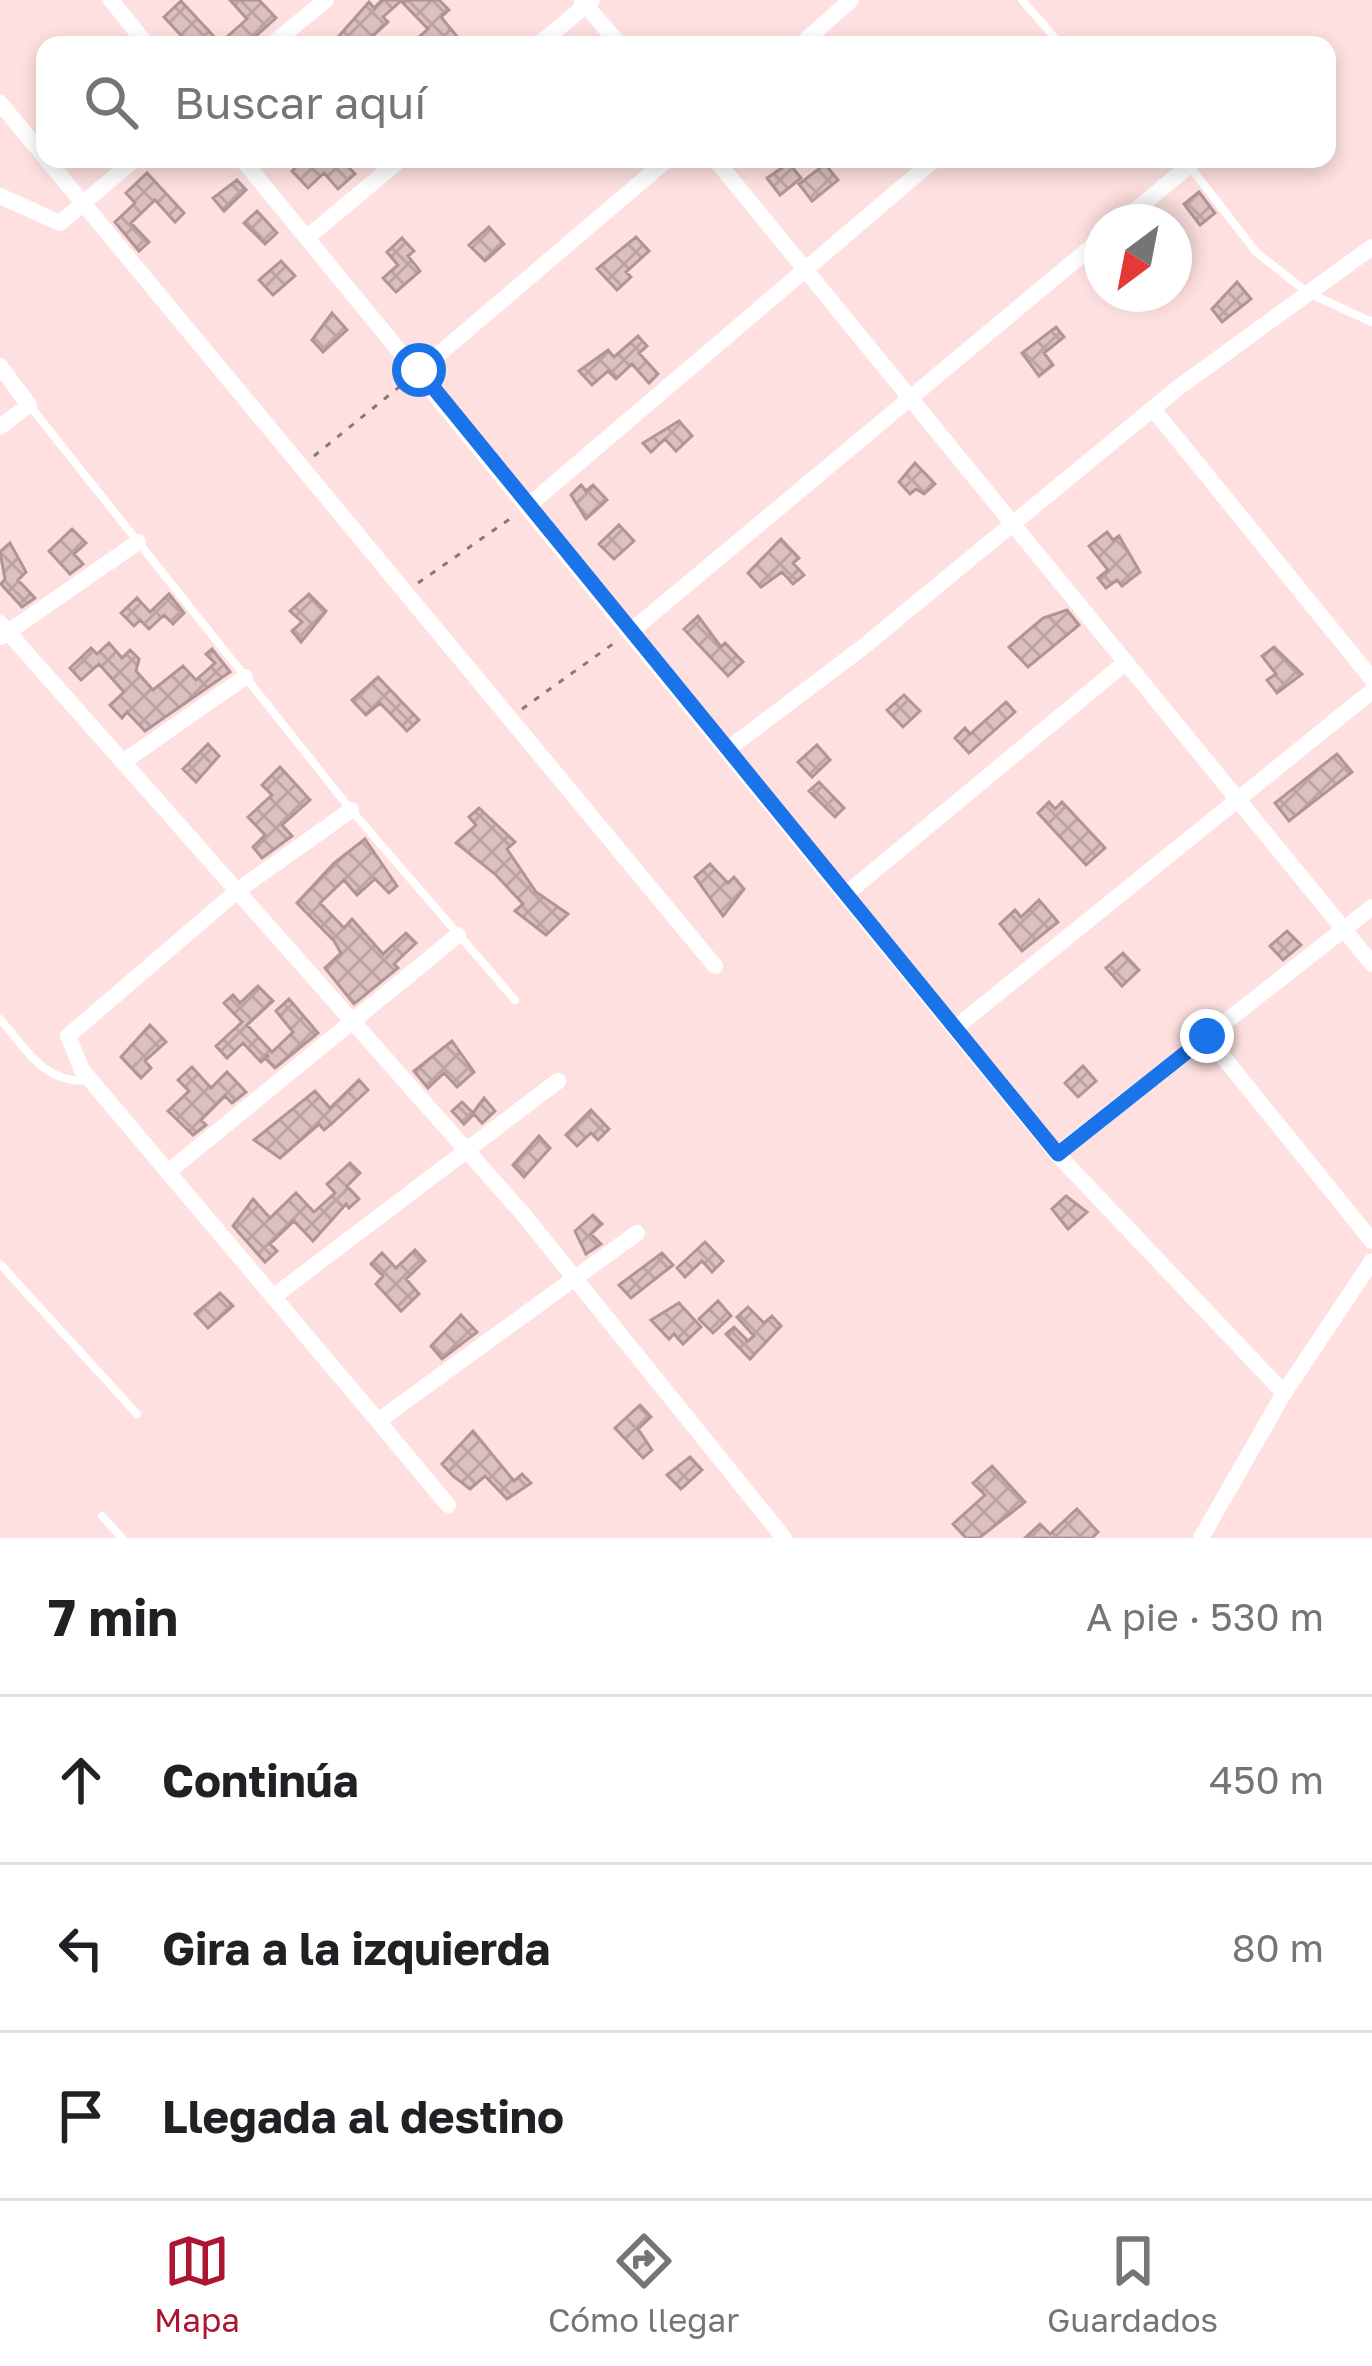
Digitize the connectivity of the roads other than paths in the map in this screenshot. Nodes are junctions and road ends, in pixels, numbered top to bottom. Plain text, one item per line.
1 (110, 0) edge
2 (326, 0) edge
3 (851, 0) edge
4 (1022, 0) edge
5 (587, 2) edge
6 (140, 36) edge
7 (282, 36) edge
8 (548, 36) edge
9 (613, 36) edge
10 (810, 36) edge
11 (1053, 36) edge
12 (0, 103) edge
13 (36, 149) edge
14 (51, 168) edge
15 (125, 168) edge
16 (250, 168) edge
17 (390, 168) edge
18 (657, 168) edge
19 (722, 168) edge
20 (925, 168) edge
21 (1180, 168) edge
22 (1192, 168) edge
23 (0, 196) edge
24 (1141, 204) edge
25 (81, 206) junction
26 (309, 236) junction
27 (1372, 247) edge
28 (1084, 253) edge
29 (804, 272) junction
30 (1308, 293) junction
31 (1372, 322) edge
32 (0, 366) edge
33 (419, 370) junction
34 (908, 398) junction
35 (29, 405) junction
36 (1153, 409) junction
37 (0, 427) edge
38 (529, 506) junction
39 (1014, 526) junction
40 (138, 542) junction
41 (3, 631) edge
42 (630, 632) junction
43 (1126, 662) junction
44 (245, 677) junction
45 (1372, 679) edge
46 (1372, 692) edge
47 (728, 749) junction
48 (123, 762) junction
49 (1238, 800) junction
50 (350, 810) junction
51 (237, 891) junction
52 (845, 894) junction
53 (1372, 907) edge
54 (1343, 929) junction
55 (458, 935) junction
56 (1372, 964) edge
57 (715, 965) dead end
58 (515, 1000) dead end
59 (0, 1019) edge
60 (352, 1020) junction
61 (955, 1028) junction
62 (1207, 1036) junction
63 (90, 1080) junction
64 (559, 1081) dead end
65 (467, 1151) junction
66 (1058, 1154) junction
67 (168, 1172) junction
68 (638, 1233) dead end
69 (1372, 1241) edge
70 (1372, 1261) edge
71 (0, 1264) edge
72 (574, 1277) junction
73 (274, 1297) junction
74 (1284, 1393) junction
75 (136, 1414) dead end
76 (378, 1420) junction
77 (448, 1504) dead end
78 (102, 1516) dead end
79 (122, 1538) edge
80 (784, 1538) edge
81 (1201, 1538) edge

1 - 6 street
2 - 7 street
3 - 10 street
4 - 11 lane
5 - 8 street
5 - 9 street
12 - 13 street
14 - 25 street
15 - 25 street
16 - 26 street
17 - 26 street
18 - 33 street
19 - 29 street
20 - 29 street
21 - 24 street
22 - 30 lane
23 - 25 street
25 - 57 street
26 - 33 street
27 - 30 street
28 - 34 street
29 - 34 street
29 - 38 street
30 - 31 lane
30 - 36 street
32 - 35 street
33 - 38 street
34 - 39 street
34 - 42 street
35 - 37 street
35 - 40 lane
36 - 39 street
36 - 45 street
38 - 42 street
39 - 43 street
39 - 47 street
40 - 41 street
40 - 44 lane
41 - 48 street
42 - 47 street
43 - 49 street
43 - 52 street
44 - 48 street
44 - 50 lane
46 - 49 street
47 - 52 street
48 - 51 street
49 - 54 street
49 - 61 street
50 - 51 street
50 - 55 lane
51 - 60 street
51 - 63 street
52 - 61 street
53 - 54 street
54 - 56 street
54 - 62 street
55 - 58 lane
55 - 60 street
59 - 63 lane
60 - 65 street
60 - 67 street
61 - 66 street
62 - 66 street
62 - 69 street
63 - 67 street
64 - 65 street
65 - 72 street
65 - 73 street
66 - 74 street
67 - 73 street
68 - 72 street
70 - 74 street
71 - 75 lane
72 - 76 street
72 - 80 street
73 - 76 street
74 - 81 street
76 - 77 street
78 - 79 lane

